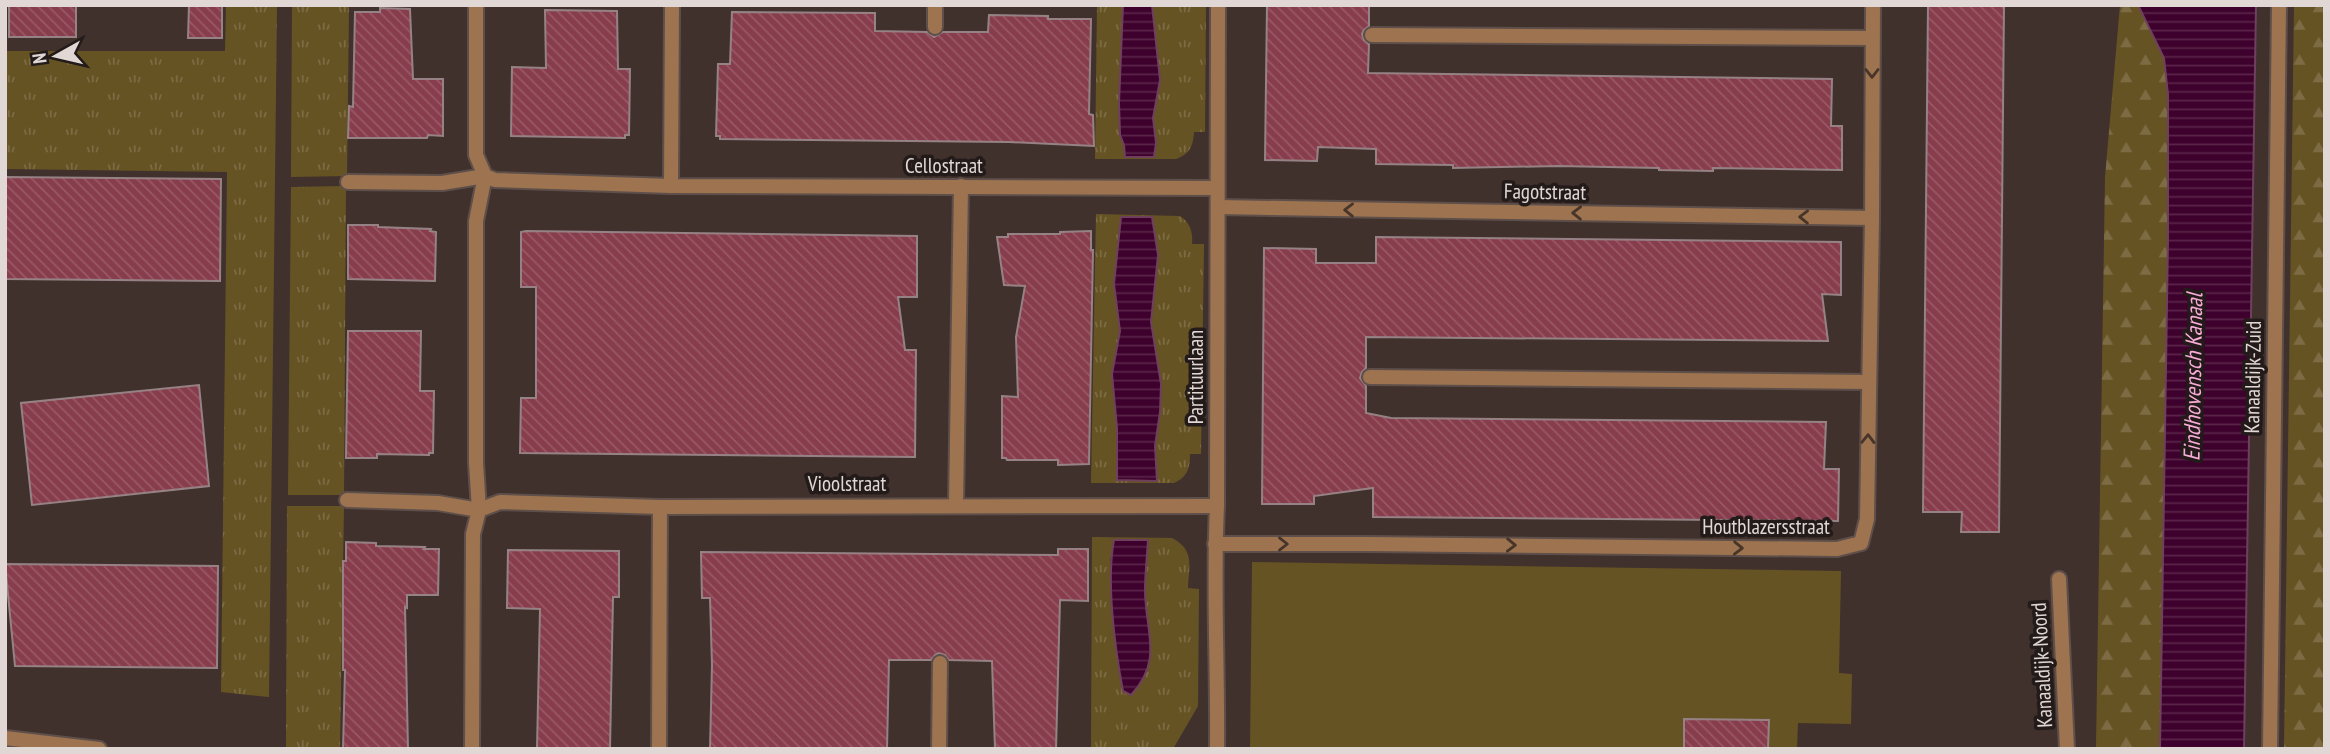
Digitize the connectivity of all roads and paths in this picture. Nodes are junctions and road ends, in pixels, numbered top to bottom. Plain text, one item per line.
1 (476, 5) edge
2 (672, 5) edge
3 (934, 5) edge
4 (1218, 5) edge
5 (1873, 5) edge
6 (2279, 5) edge
7 (935, 27) dead end
8 (1372, 35) dead end
9 (1872, 38) junction
10 (485, 176) junction
11 (348, 182) dead end
12 (671, 186) junction
13 (961, 186) junction
14 (1217, 188) junction
15 (1217, 207) junction
16 (1872, 218) junction
17 (1370, 377) dead end
18 (1869, 382) junction
19 (347, 500) dead end
20 (956, 505) junction
21 (1217, 506) junction
22 (660, 507) junction
23 (479, 510) junction
24 (1215, 544) junction
25 (2059, 579) dead end
26 (940, 663) dead end
27 (5, 738) edge
28 (99, 749) edge
29 (472, 749) edge
30 (659, 749) edge
31 (939, 749) edge
32 (1217, 749) edge
33 (2067, 749) edge
34 (2270, 749) edge

1 - 10 street
2 - 12 street
3 - 7 street
4 - 14 street, Partituurlaan
5 - 9 street, Houtblazersstraat
6 - 34 street, Kanaaldijk-Zuid
8 - 9 street
9 -> 16 street, Houtblazersstraat
10 - 11 street, Cellostraat
10 - 12 street, Cellostraat
10 - 23 street
12 - 13 street, Cellostraat
13 - 14 street, Cellostraat
13 - 20 street
14 - 15 street, Partituurlaan
16 -> 15 street, Fagotstraat
15 - 21 street, Partituurlaan
16 - 18 street, Houtblazersstraat
17 - 18 street
24 -> 18 street, Houtblazersstraat
19 - 23 street, Vioolstraat
20 - 21 street, Vioolstraat
20 - 22 street, Vioolstraat
21 - 24 street, Partituurlaan
22 - 23 street, Vioolstraat
22 - 30 street
23 - 29 street
24 - 32 street, Partituurlaan
25 - 33 street, Kanaaldijk-Noord
26 - 31 street
27 - 28 street

